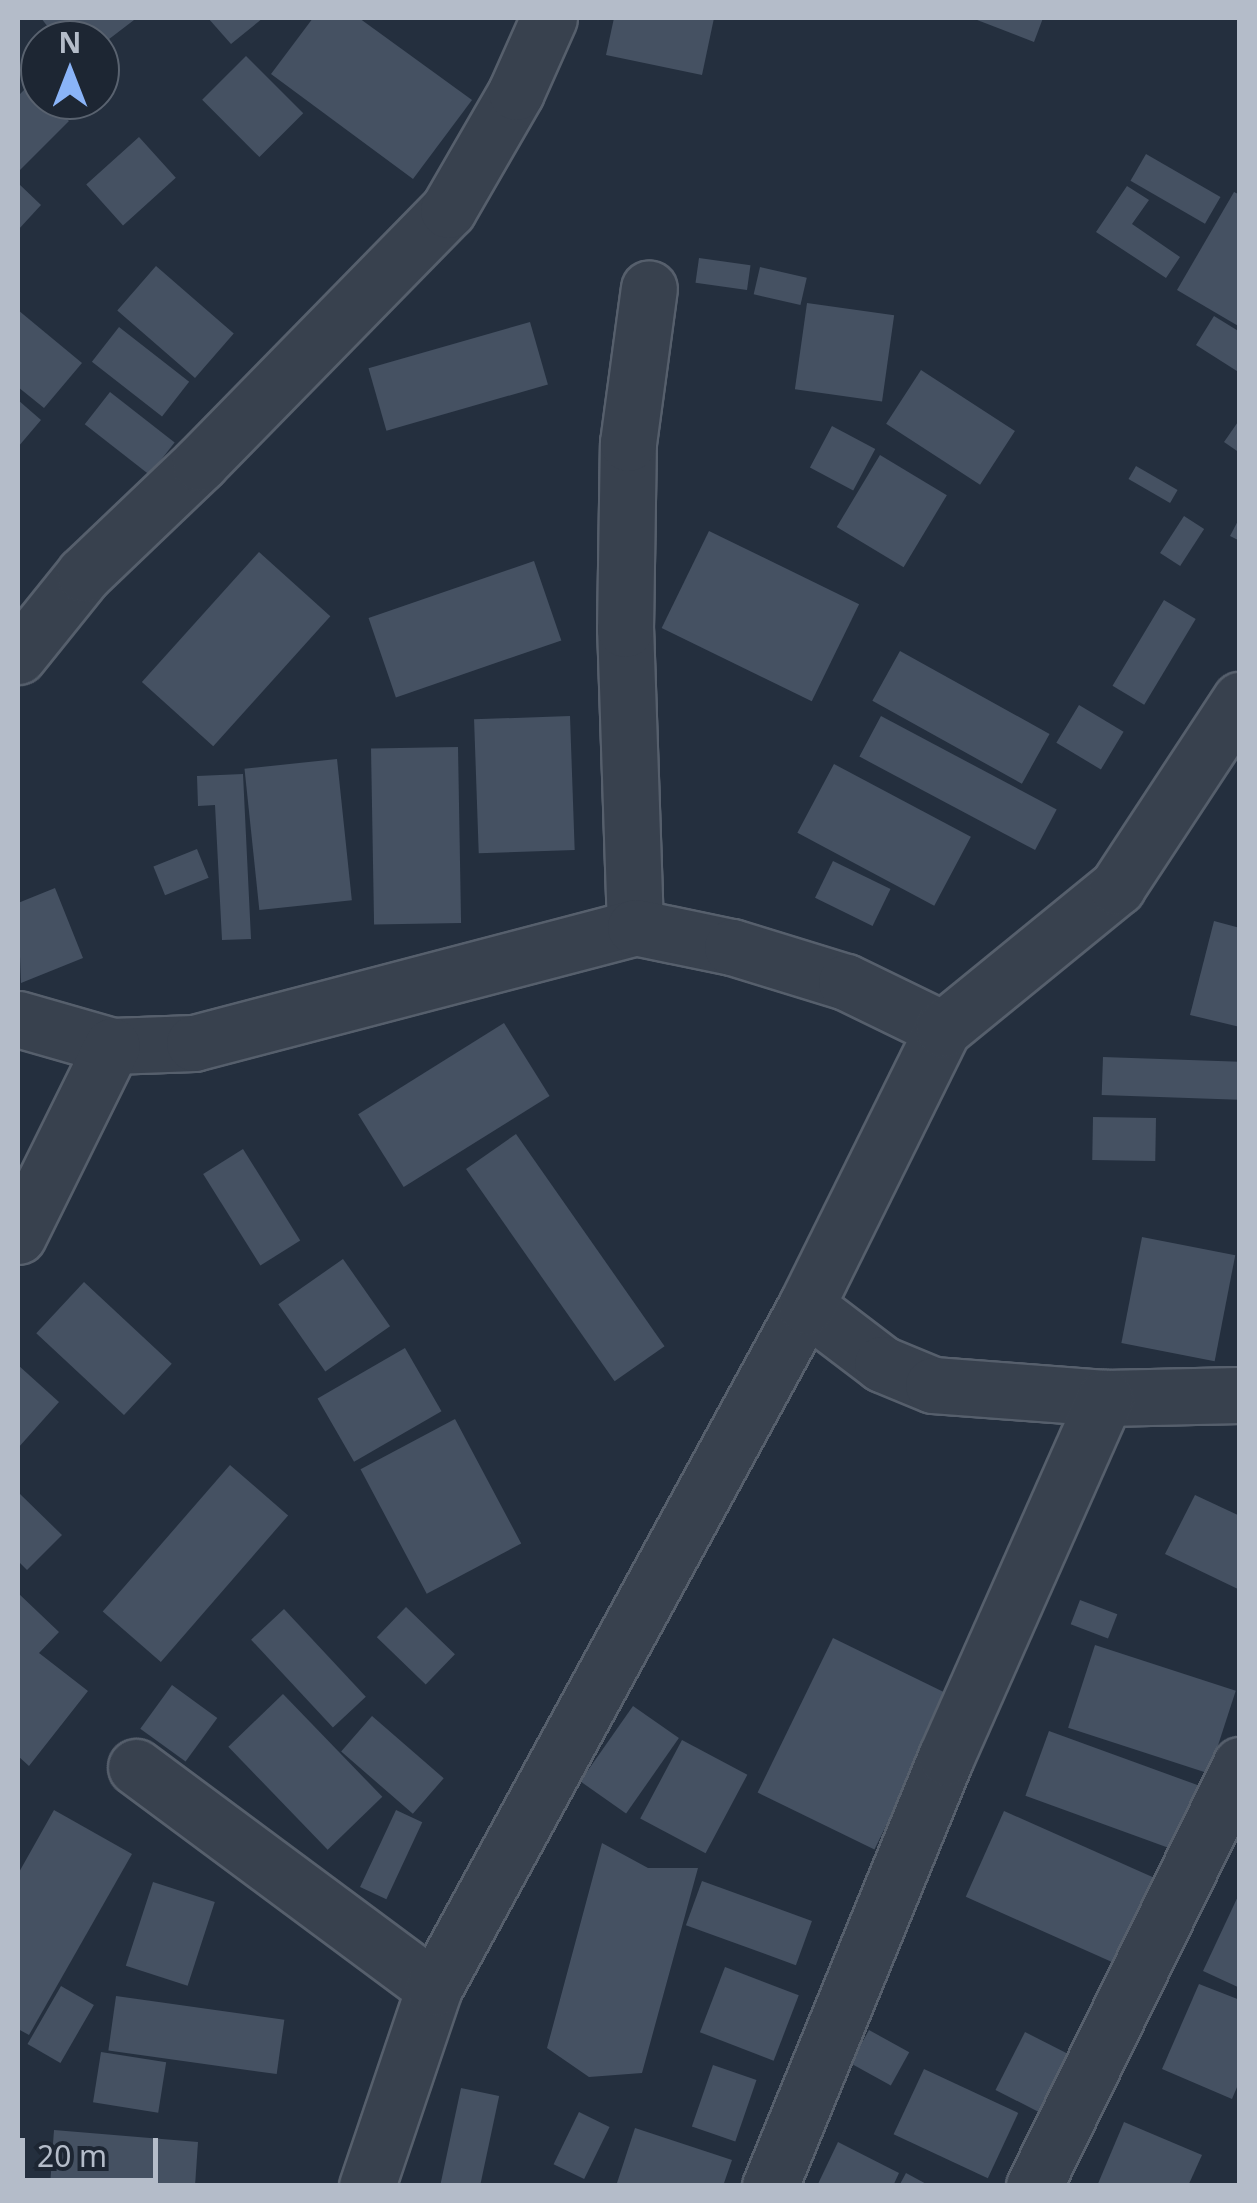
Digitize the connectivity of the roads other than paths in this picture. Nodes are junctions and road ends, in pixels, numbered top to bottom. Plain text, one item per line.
1 (549, 18) edge
2 (649, 288) dead end
3 (18, 656) edge
4 (1240, 700) edge
5 (636, 927) junction
6 (18, 1019) edge
7 (943, 1029) junction
8 (112, 1046) junction
9 (18, 1236) edge
10 (806, 1306) junction
11 (1240, 1395) edge
12 (1105, 1398) junction
13 (1240, 1765) edge
14 (136, 1767) dead end
15 (434, 1988) junction
16 (367, 2186) edge
17 (770, 2186) edge
18 (1034, 2186) edge

1 - 3 street
2 - 5 street
4 - 7 street
5 - 7 street
5 - 8 street
6 - 8 street
7 - 10 street
8 - 9 street
10 - 12 street
10 - 15 street
11 - 12 street
12 - 17 street
13 - 18 street
14 - 15 street
15 - 16 street

